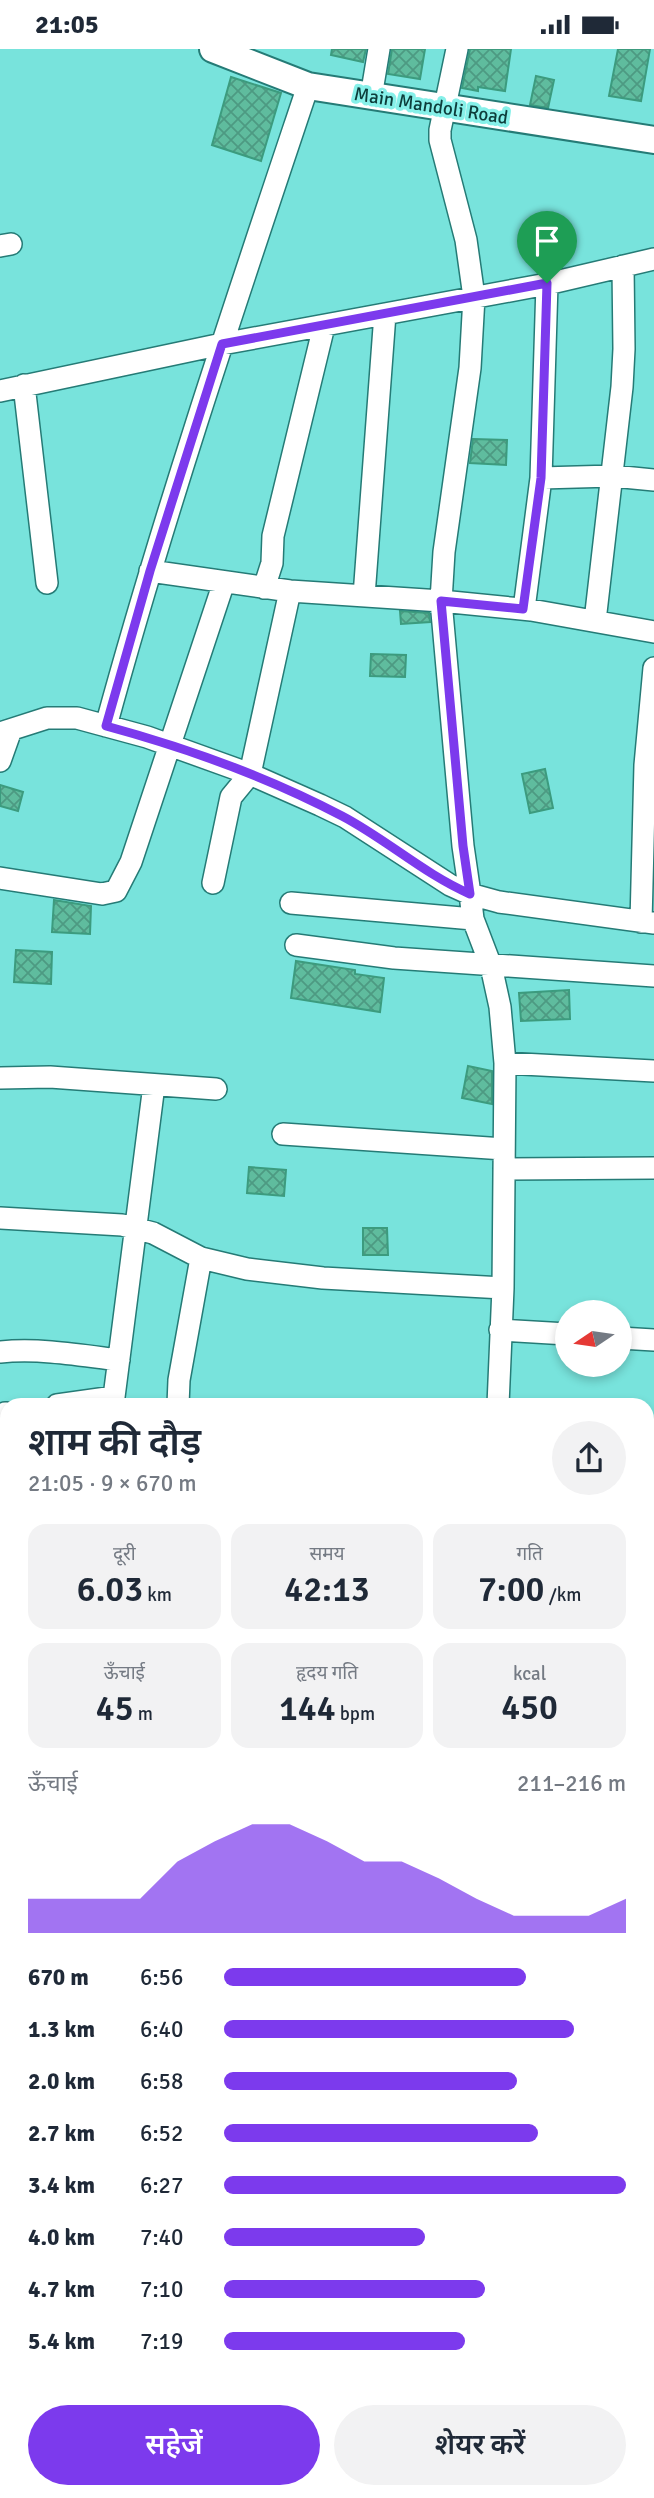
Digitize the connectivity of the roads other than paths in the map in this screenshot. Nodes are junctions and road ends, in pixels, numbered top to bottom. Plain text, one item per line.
1 (213, 49) edge
2 (379, 49) edge
3 (457, 49) edge
4 (263, 59) edge
5 (309, 86) junction
6 (371, 97) junction
7 (444, 108) junction
8 (654, 140) edge
9 (654, 259) edge
10 (622, 266) junction
11 (547, 283) junction
12 (474, 297) junction
13 (385, 314) junction
14 (324, 325) junction
15 (222, 344) junction
16 (24, 386) junction
17 (0, 391) edge
18 (613, 476) junction
19 (541, 478) junction
20 (654, 480) edge
21 (150, 571) junction
22 (223, 582) junction
23 (47, 583) dead end
24 (264, 588) junction
25 (290, 591) junction
26 (363, 596) junction
27 (441, 601) junction
28 (523, 609) junction
29 (595, 621) junction
30 (654, 632) edge
31 (654, 668) edge
32 (106, 726) junction
33 (5, 732) edge
34 (169, 745) junction
35 (0, 761) edge
36 (250, 774) junction
37 (0, 878) edge
38 (213, 883) dead end
39 (470, 894) junction
40 (291, 903) dead end
41 (473, 919) junction
42 (647, 923) edge
43 (296, 945) dead end
44 (491, 966) junction
45 (654, 976) edge
46 (505, 1062) junction
47 (654, 1071) edge
48 (0, 1078) edge
49 (154, 1085) junction
50 (216, 1089) dead end
51 (283, 1134) dead end
52 (504, 1159) junction
53 (654, 1168) edge
54 (0, 1218) edge
55 (137, 1229) junction
56 (201, 1258) junction
57 (503, 1288) junction
58 (500, 1330) junction
59 (555, 1333) edge
60 (632, 1339) edge
61 (654, 1340) edge
62 (0, 1352) edge
63 (119, 1360) junction
64 (107, 1398) edge
65 (178, 1398) edge
66 (498, 1398) edge

1 - 4 street, Main Mandoli Road
2 - 6 street
3 - 7 street
4 - 5 street, Main Mandoli Road
5 - 6 street, Main Mandoli Road
5 - 15 street
6 - 7 street, Main Mandoli Road
7 - 8 street, Main Mandoli Road
7 - 12 street
9 - 10 street
10 - 11 street
10 - 18 street
11 - 12 street
11 - 19 street
12 - 13 street
12 - 27 street
13 - 14 street
13 - 26 street
14 - 15 street
14 - 24 street
15 - 16 street
15 - 21 street
16 - 17 street
16 - 23 street
18 - 19 street
18 - 20 street
18 - 29 street
19 - 28 street
21 - 22 street
21 - 32 street
22 - 24 street
22 - 34 street
24 - 25 street
25 - 26 street
25 - 36 street
26 - 27 street
27 - 28 street
27 - 39 street
28 - 29 street
29 - 30 street
31 - 42 street
32 - 33 street
32 - 34 street
33 - 35 street
34 - 36 street
34 - 37 street
36 - 38 street
36 - 39 street
39 - 41 street
39 - 42 street
40 - 41 street
41 - 44 street
43 - 44 street
44 - 45 street
44 - 46 street
46 - 47 street
46 - 52 street
48 - 49 street
49 - 50 street
49 - 55 street
51 - 52 street
52 - 53 street
52 - 57 street
54 - 55 street
55 - 56 street
55 - 63 street
56 - 57 street
56 - 65 street
57 - 58 street
58 - 59 street
58 - 66 street
60 - 61 street
62 - 63 street
63 - 64 street

